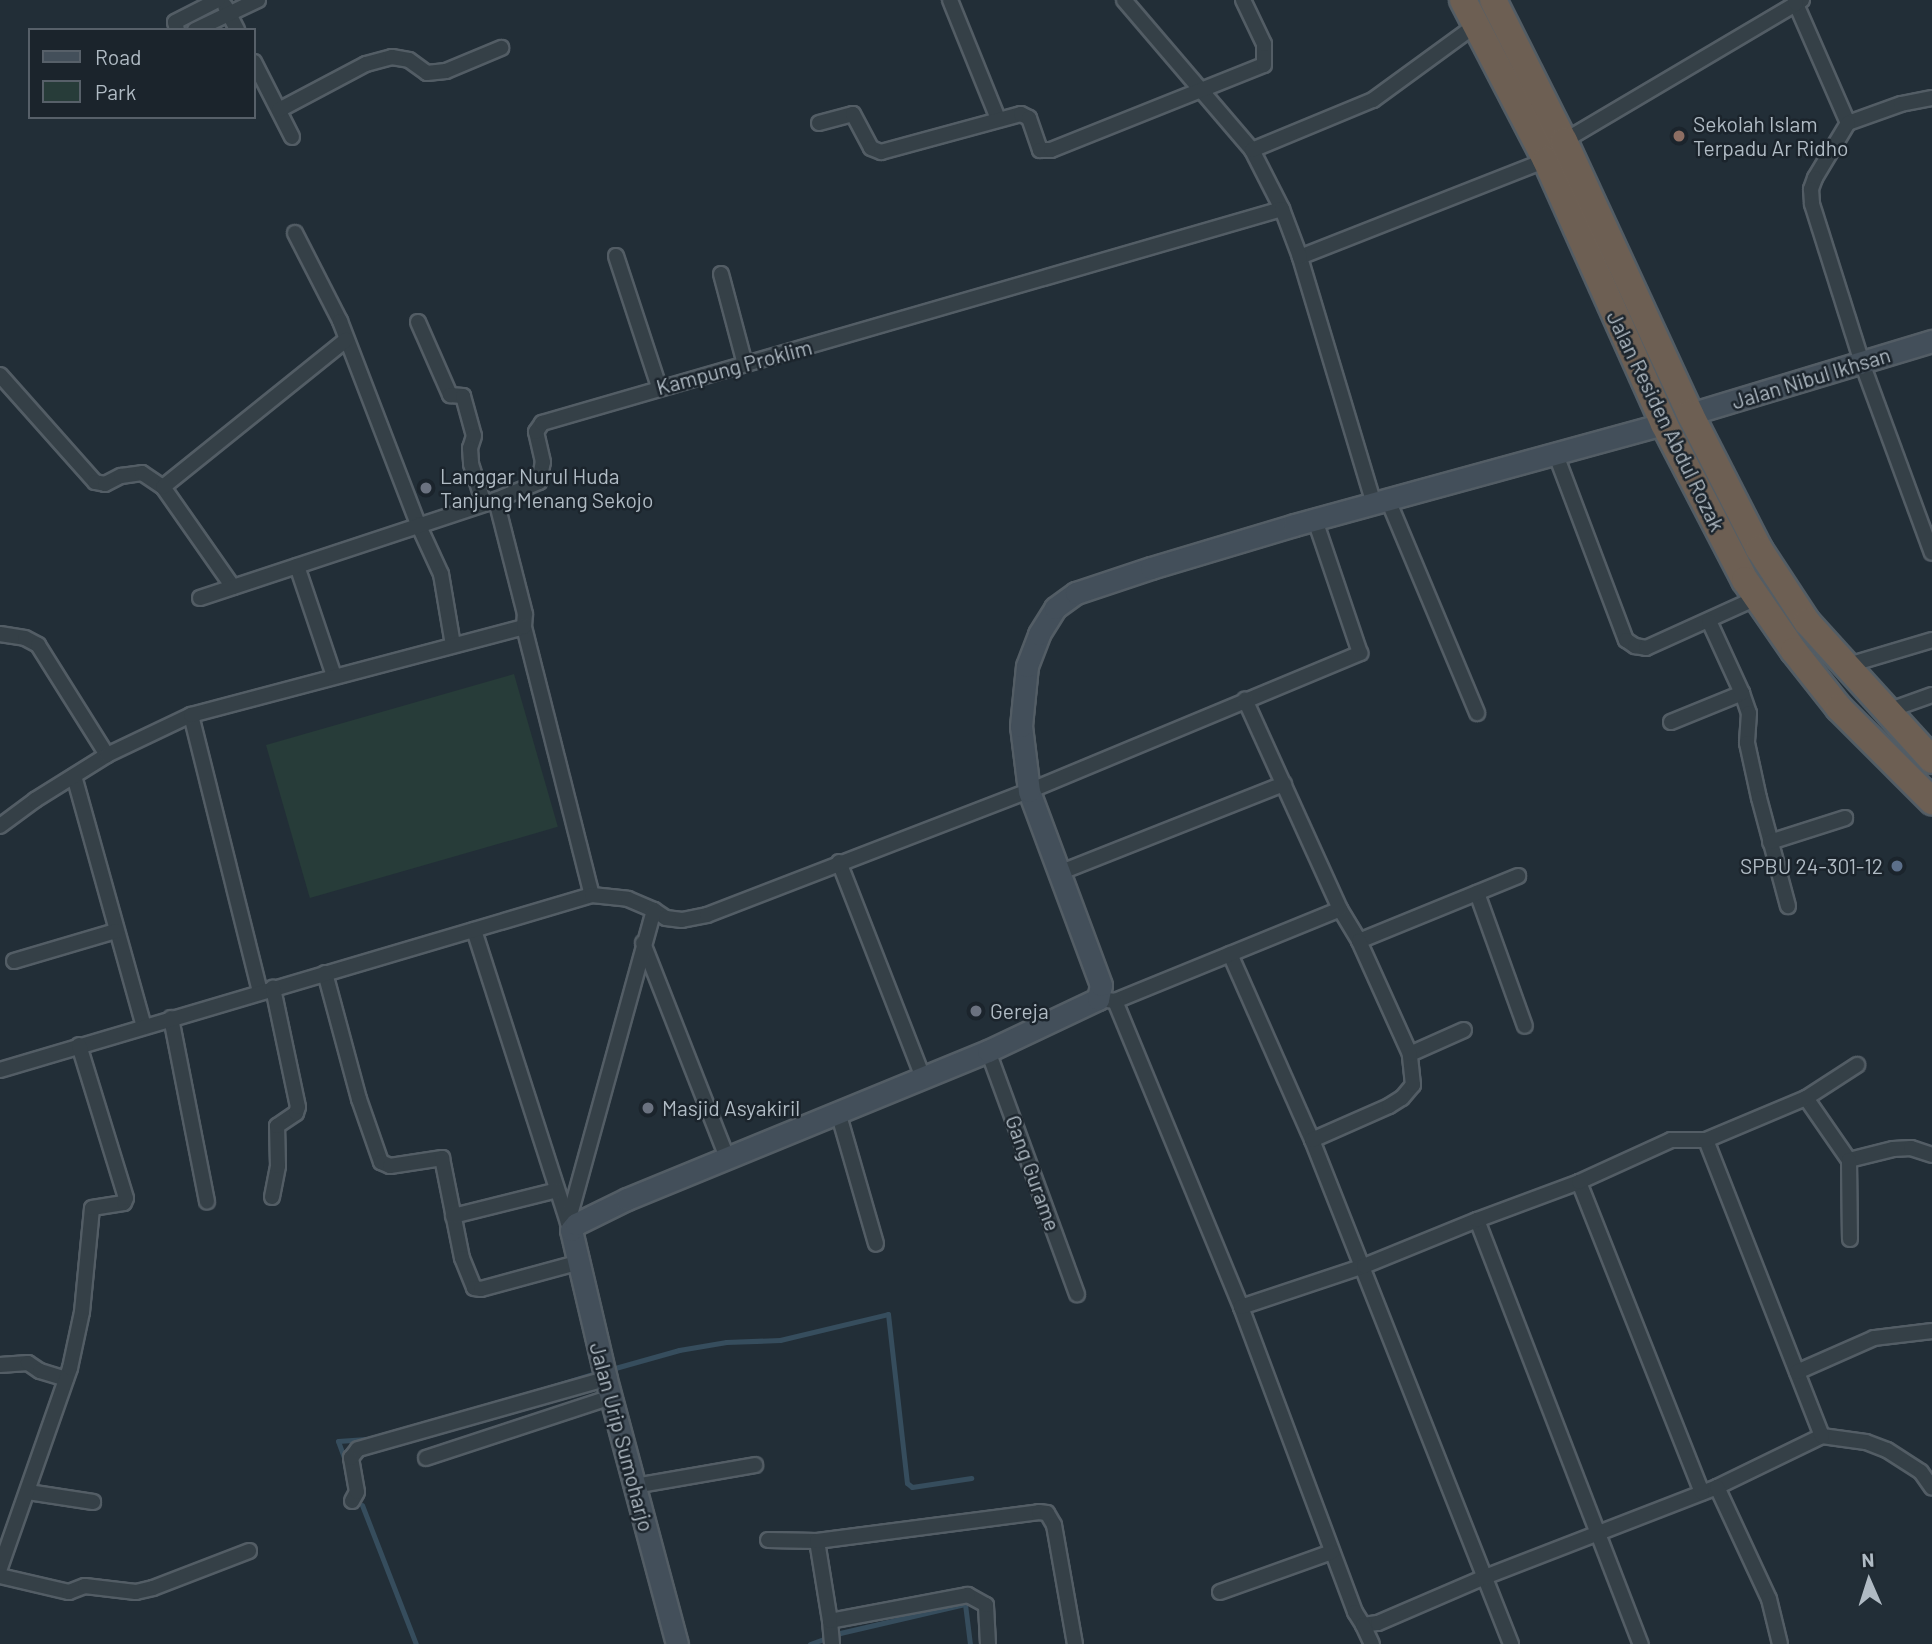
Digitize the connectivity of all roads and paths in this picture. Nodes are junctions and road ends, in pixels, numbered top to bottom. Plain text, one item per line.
1 (258, 0) edge
2 (1124, 0) edge
3 (1243, 0) edge
4 (1463, 0) edge
5 (952, 1) edge
6 (1798, 1) edge
7 (1498, 3) edge
8 (223, 4) edge
9 (1476, 25) junction
10 (176, 28) edge
11 (197, 28) edge
12 (236, 28) edge
13 (501, 48) dead end
14 (256, 66) edge
15 (1200, 89) junction
16 (1932, 98) edge
17 (279, 110) junction
18 (998, 119) junction
19 (819, 123) dead end
20 (1848, 123) junction
21 (292, 137) dead end
22 (1564, 141) junction
23 (1252, 150) junction
24 (1546, 160) junction
25 (1282, 209) junction
26 (295, 233) dead end
27 (616, 256) dead end
28 (1300, 257) junction
29 (721, 274) dead end
30 (418, 322) dead end
31 (346, 340) junction
32 (1932, 341) edge
33 (1862, 363) junction
34 (745, 364) junction
35 (0, 375) edge
36 (659, 387) junction
37 (1690, 414) junction
38 (1664, 424) junction
39 (1556, 455) junction
40 (163, 486) junction
41 (490, 502) junction
42 (1381, 502) junction
43 (1315, 520) junction
44 (418, 524) junction
45 (1932, 553) edge
46 (297, 566) junction
47 (233, 587) junction
48 (200, 598) dead end
49 (1756, 598) junction
50 (1709, 621) junction
51 (524, 627) junction
52 (0, 634) edge
53 (1932, 640) edge
54 (453, 645) junction
55 (1845, 666) junction
56 (334, 676) junction
57 (1741, 693) junction
58 (1932, 695) edge
59 (1245, 700) junction
60 (1887, 711) junction
61 (1477, 713) dead end
62 (191, 715) junction
63 (1671, 722) dead end
64 (107, 755) junction
65 (1932, 760) edge
66 (74, 776) junction
67 (1284, 784) junction
68 (1029, 791) junction
69 (1932, 801) edge
70 (1845, 818) dead end
71 (0, 826) edge
72 (1769, 842) junction
73 (839, 862) junction
74 (1059, 873) junction
75 (1518, 876) dead end
76 (1477, 893) junction
77 (592, 895) junction
78 (1788, 906) dead end
79 (654, 909) junction
80 (1340, 909) junction
81 (474, 930) junction
82 (116, 931) junction
83 (1359, 941) junction
84 (643, 943) junction
85 (1230, 954) junction
86 (14, 961) dead end
87 (325, 973) junction
88 (267, 990) junction
89 (1107, 1000) junction
90 (171, 1018) junction
91 (144, 1026) junction
92 (1525, 1027) dead end
93 (1464, 1030) dead end
94 (79, 1045) junction
95 (988, 1051) junction
96 (1410, 1054) junction
97 (1857, 1065) dead end
98 (0, 1070) edge
99 (923, 1078) junction
100 (1806, 1098) junction
101 (838, 1112) junction
102 (1312, 1140) junction
103 (1706, 1140) junction
104 (1932, 1155) edge
105 (727, 1157) junction
106 (1849, 1160) junction
107 (1579, 1182) junction
108 (557, 1190) junction
109 (272, 1197) dead end
110 (207, 1202) dead end
111 (453, 1216) junction
112 (1476, 1220) junction
113 (569, 1226) junction
114 (1850, 1239) dead end
115 (876, 1244) dead end
116 (577, 1263) junction
117 (1364, 1266) junction
118 (1077, 1294) dead end
119 (1241, 1307) junction
120 (1932, 1331) edge
121 (0, 1365) edge
122 (1797, 1372) junction
123 (606, 1378) junction
124 (66, 1379) junction
125 (1822, 1436) junction
126 (426, 1458) dead end
127 (755, 1465) dead end
128 (635, 1486) junction
129 (1717, 1487) junction
130 (1932, 1488) edge
131 (28, 1492) junction
132 (1702, 1493) junction
133 (93, 1502) dead end
134 (352, 1502) dead end
135 (1596, 1534) junction
136 (768, 1540) dead end
137 (817, 1541) junction
138 (248, 1551) dead end
139 (1332, 1552) junction
140 (0, 1568) edge
141 (0, 1576) edge
142 (1485, 1577) junction
143 (1220, 1592) dead end
144 (1363, 1625) junction
145 (831, 1632) edge
146 (676, 1641) edge
147 (988, 1644) edge
148 (1075, 1644) edge
149 (1372, 1644) edge
150 (1511, 1644) edge
151 (1641, 1644) edge
152 (1780, 1644) edge

1 - 8 street
2 - 15 street
3 - 15 street
4 - 9 highway, Jalan Residen Abdul Rozak
5 - 18 street
6 - 20 street
6 - 22 street
7 - 22 highway, Jalan Residen Abdul Rozak
8 - 10 street
8 - 11 street
8 - 12 street
9 - 23 street
9 - 24 highway, Jalan Residen Abdul Rozak
13 - 17 street
14 - 17 street
15 - 18 street
15 - 23 street
16 - 20 street
17 - 21 street
18 - 19 street
20 - 33 street
22 - 37 highway, Jalan Residen Abdul Rozak
23 - 25 street
24 - 28 street
24 - 38 highway, Jalan Residen Abdul Rozak
25 - 28 street
25 - 34 street, Kampung Proklim
26 - 31 street
27 - 36 street
28 - 42 street
29 - 34 street
30 - 41 street
31 - 40 street
31 - 44 street
32 - 33 street, Jalan Nibul Ikhsan
33 - 37 street, Jalan Nibul Ikhsan
33 - 45 street
34 - 36 street, Kampung Proklim
35 - 40 street
36 - 41 street, Kampung Proklim
37 - 55 highway, Jalan Residen Abdul Rozak
38 - 39 street
38 - 49 highway, Jalan Residen Abdul Rozak
39 - 42 street
39 - 50 street
40 - 47 street
41 - 44 street, Kampung Proklim
41 - 51 street
42 - 43 street
42 - 61 street
43 - 59 street
43 - 68 street
44 - 46 street, Kampung Proklim
44 - 54 street
46 - 47 street, Kampung Proklim
46 - 56 street
47 - 48 street, Kampung Proklim
49 - 50 street
49 - 69 highway, Jalan Residen Abdul Rozak
50 - 57 street
51 - 54 street
51 - 77 street
52 - 64 street
53 - 55 street
54 - 56 street
55 - 60 highway, Jalan Residen Abdul Rozak
56 - 62 street
57 - 63 street
57 - 72 street
58 - 60 street
59 - 67 street
59 - 68 street
60 - 65 highway, Jalan Residen Abdul Rozak
62 - 64 street
62 - 88 street
64 - 66 street
66 - 71 street
66 - 82 street
67 - 74 street
67 - 80 street
68 - 73 street
68 - 74 street
70 - 72 street
72 - 78 street
73 - 79 street
73 - 99 street
74 - 89 street
75 - 76 street
76 - 83 street
76 - 92 street
77 - 79 street
77 - 81 street
79 - 84 street
80 - 83 street
80 - 85 street
81 - 87 street
81 - 108 street
82 - 86 street
82 - 91 street
83 - 96 street
84 - 105 street
84 - 113 street
85 - 89 street
85 - 102 street
87 - 88 street
87 - 111 street
88 - 90 street
88 - 109 street
89 - 95 street
89 - 119 street
90 - 91 street
90 - 110 street
91 - 94 street
93 - 96 street
94 - 98 street
94 - 124 street
95 - 99 street
95 - 118 street, Gang Gurame
96 - 102 street
97 - 100 street
99 - 101 street
100 - 103 street
100 - 106 street
101 - 105 street
101 - 115 street
102 - 117 street
103 - 107 street
103 - 122 street
104 - 106 street
105 - 113 street
106 - 114 street
107 - 112 street
107 - 132 street
108 - 111 street
108 - 113 street
111 - 116 street
112 - 117 street
112 - 135 street
113 - 116 street, Jalan Urip Sumoharjo
116 - 123 street, Jalan Urip Sumoharjo
117 - 119 street
117 - 142 street
119 - 139 street
120 - 122 street
121 - 124 street
122 - 125 street
123 - 126 street
123 - 128 street, Jalan Urip Sumoharjo
123 - 134 street
124 - 131 street
125 - 129 street
125 - 130 street
127 - 128 street
128 - 146 street, Jalan Urip Sumoharjo
129 - 132 street
129 - 152 street
131 - 133 street
131 - 140 street
132 - 135 street
135 - 142 street
135 - 151 street
136 - 137 street
137 - 145 street
137 - 148 street
138 - 141 street
139 - 143 street
139 - 144 street
142 - 144 street
142 - 150 street
144 - 149 street
145 - 147 street

